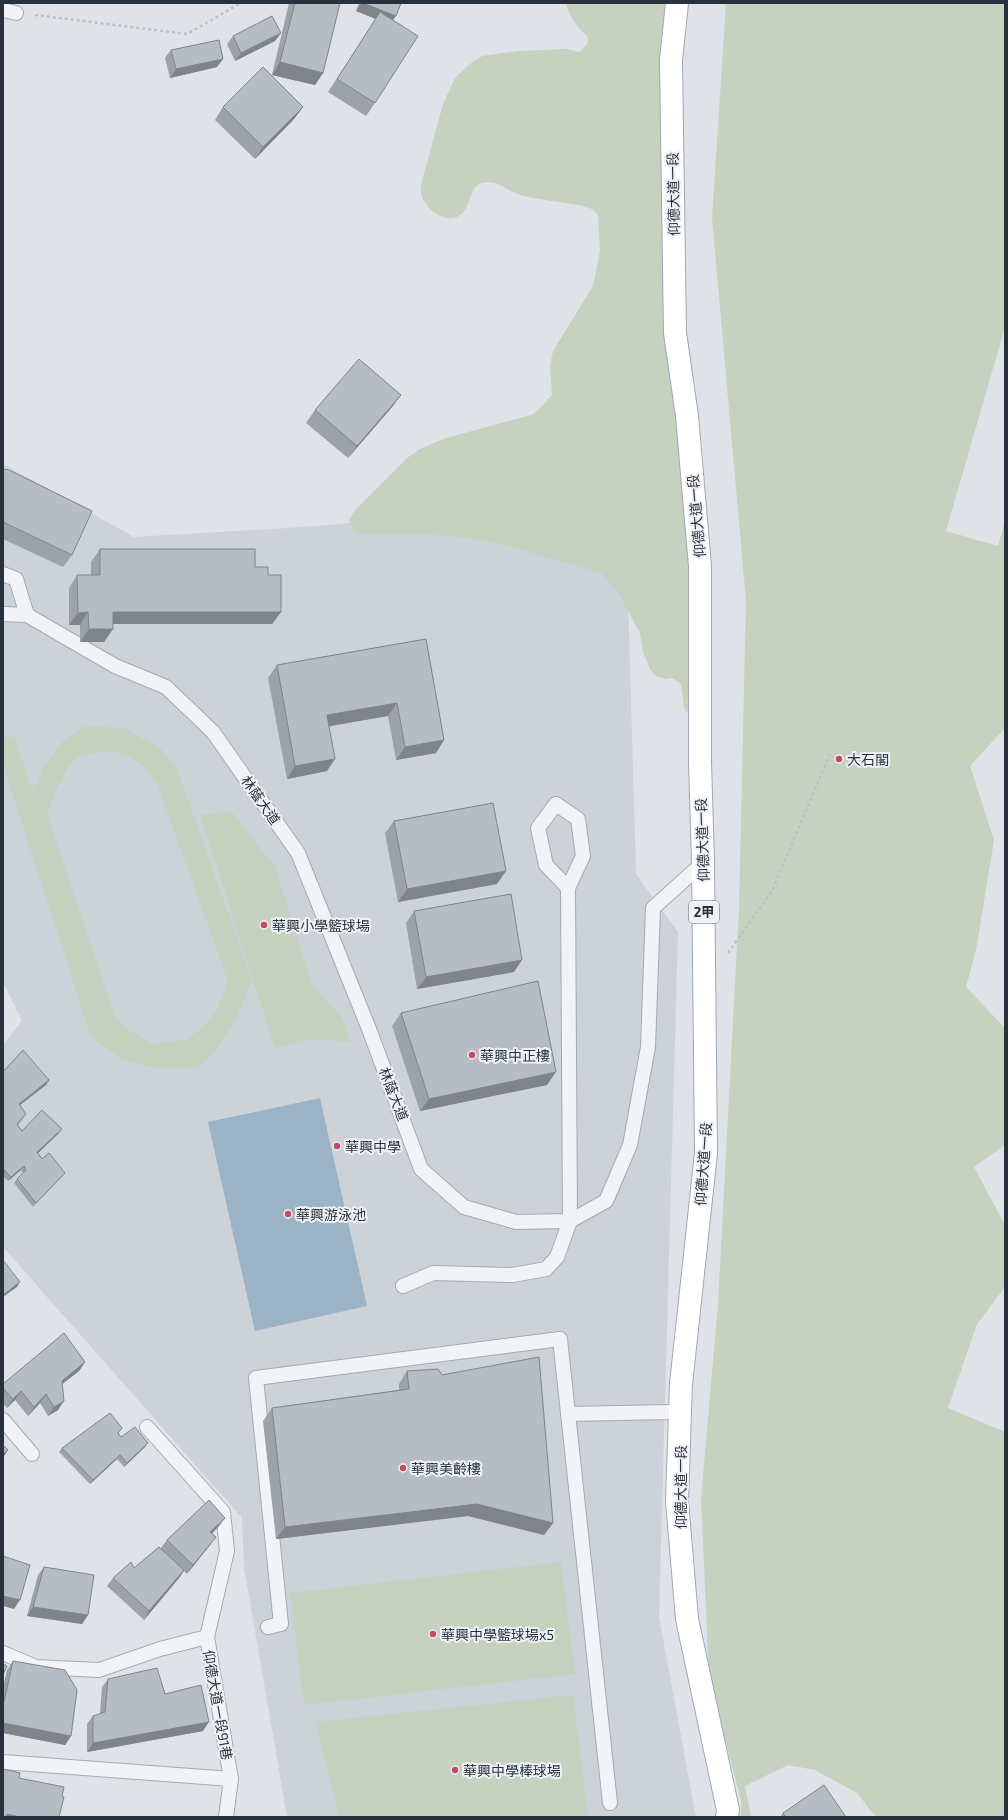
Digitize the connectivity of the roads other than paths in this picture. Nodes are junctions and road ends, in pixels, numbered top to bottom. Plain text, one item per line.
1 (677, 3) edge
2 (3, 574) edge
3 (3, 614) edge
4 (27, 615) junction
5 (703, 863) junction
6 (568, 888) junction
7 (570, 1221) junction
8 (403, 1286) dead end
9 (568, 1414) junction
10 (680, 1414) junction
11 (3, 1420) edge
12 (147, 1427) dead end
13 (32, 1454) dead end
14 (268, 1627) dead end
15 (207, 1637) junction
16 (3, 1653) edge
17 (3, 1762) edge
18 (231, 1779) junction
19 (610, 1803) dead end
20 (226, 1817) edge
21 (727, 1817) edge

1 - 5 main road, 仰德大道一段 / 2甲
2 - 4 lane
3 - 4 lane, 林蔭大道
4 - 7 lane, 林蔭大道
5 - 7 lane, 林蔭大道
5 - 10 main road, 仰德大道一段 / 2甲
6 - 6 lane
6 - 7 lane
7 - 8 lane
9 - 10 lane
9 - 14 lane
9 - 19 lane
10 - 21 main road, 仰德大道一段 / 2甲
11 - 13 lane
12 - 15 lane
15 - 16 lane, 仰德大道一段91巷
15 - 18 lane, 仰德大道一段91巷
17 - 18 lane
18 - 20 lane, 仰德大道一段91巷

